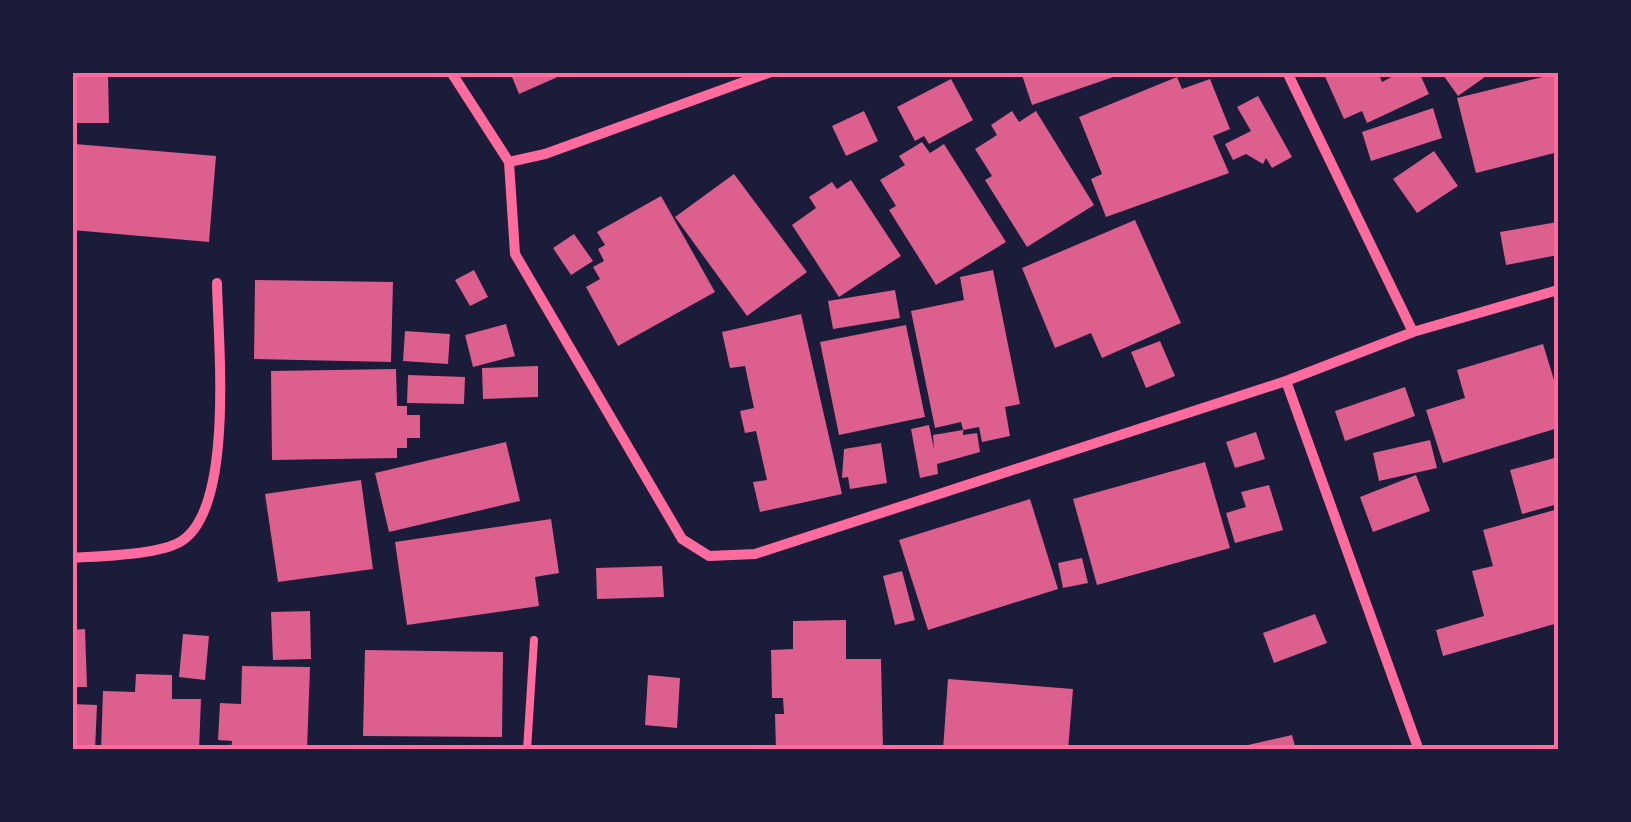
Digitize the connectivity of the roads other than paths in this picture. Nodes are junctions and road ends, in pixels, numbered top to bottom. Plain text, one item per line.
1 (451, 72) edge
2 (770, 72) edge
3 (1287, 72) edge
4 (509, 162) junction
5 (217, 283) dead end
6 (1558, 290) edge
7 (1413, 332) junction
8 (1286, 381) junction
9 (72, 558) edge
10 (534, 640) dead end
11 (1416, 744) dead end
12 (527, 750) edge

1 - 4 street
2 - 4 street
3 - 7 street
4 - 8 street
5 - 9 street
6 - 7 street
7 - 8 street
8 - 11 street
10 - 12 lane

